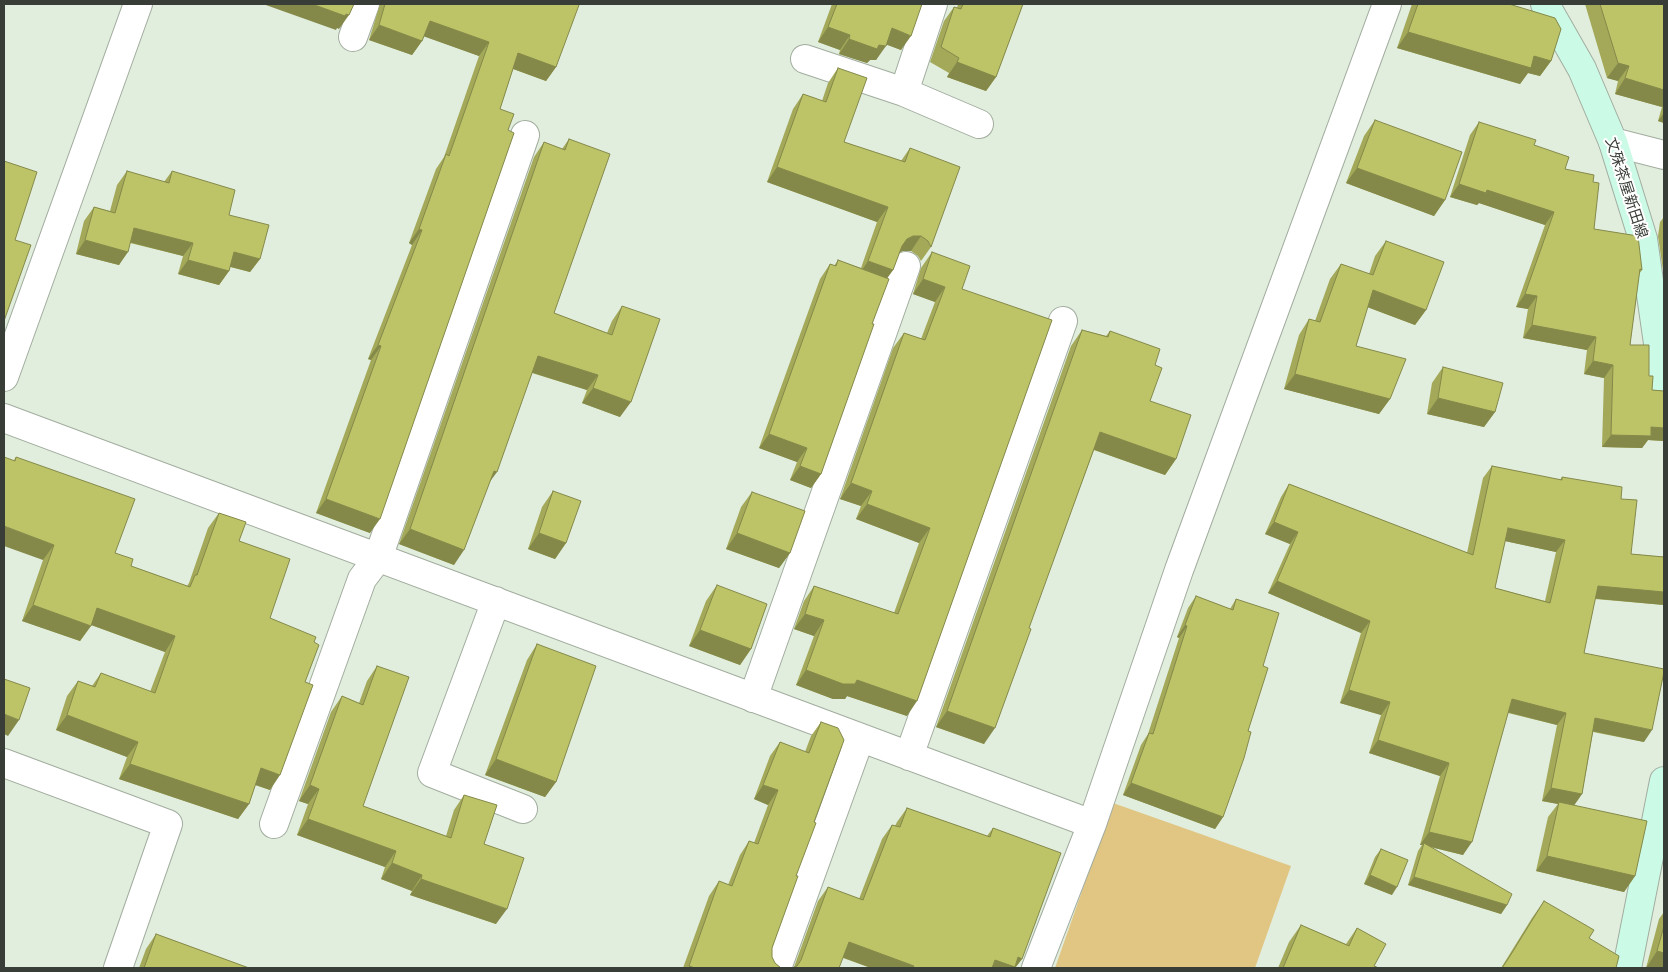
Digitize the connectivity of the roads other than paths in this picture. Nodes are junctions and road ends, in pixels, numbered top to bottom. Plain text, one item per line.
1 (138, 4) edge
2 (365, 4) edge
3 (933, 4) edge
4 (1387, 4) edge
5 (1546, 4) edge
6 (353, 37) dead end
7 (806, 59) dead end
8 (904, 92) junction
9 (979, 124) dead end
10 (525, 135) dead end
11 (1613, 142) junction
12 (1664, 155) edge
13 (906, 266) dead end
14 (1063, 321) dead end
15 (4, 377) edge
16 (1664, 385) edge
17 (4, 418) edge
18 (378, 558) junction
19 (496, 601) junction
20 (753, 698) junction
21 (860, 738) junction
22 (909, 756) junction
23 (4, 763) edge
24 (1664, 781) edge
25 (523, 810) dead end
26 (274, 824) dead end
27 (1092, 824) junction
28 (118, 968) edge
29 (777, 968) edge
30 (1036, 968) edge
31 (1627, 968) edge

1 - 15 street
2 - 6 street
3 - 8 street
4 - 27 street
5 - 11 main road, 文殊茶屋新田線
7 - 8 street
8 - 9 street
10 - 18 street
11 - 12 street
11 - 16 main road, 文殊茶屋新田線
13 - 20 street
14 - 22 street
17 - 18 street
18 - 19 street
18 - 26 street
19 - 20 street
19 - 25 street
20 - 21 street
21 - 22 street
21 - 29 street
22 - 27 street
23 - 28 street
24 - 31 main road
27 - 30 street

